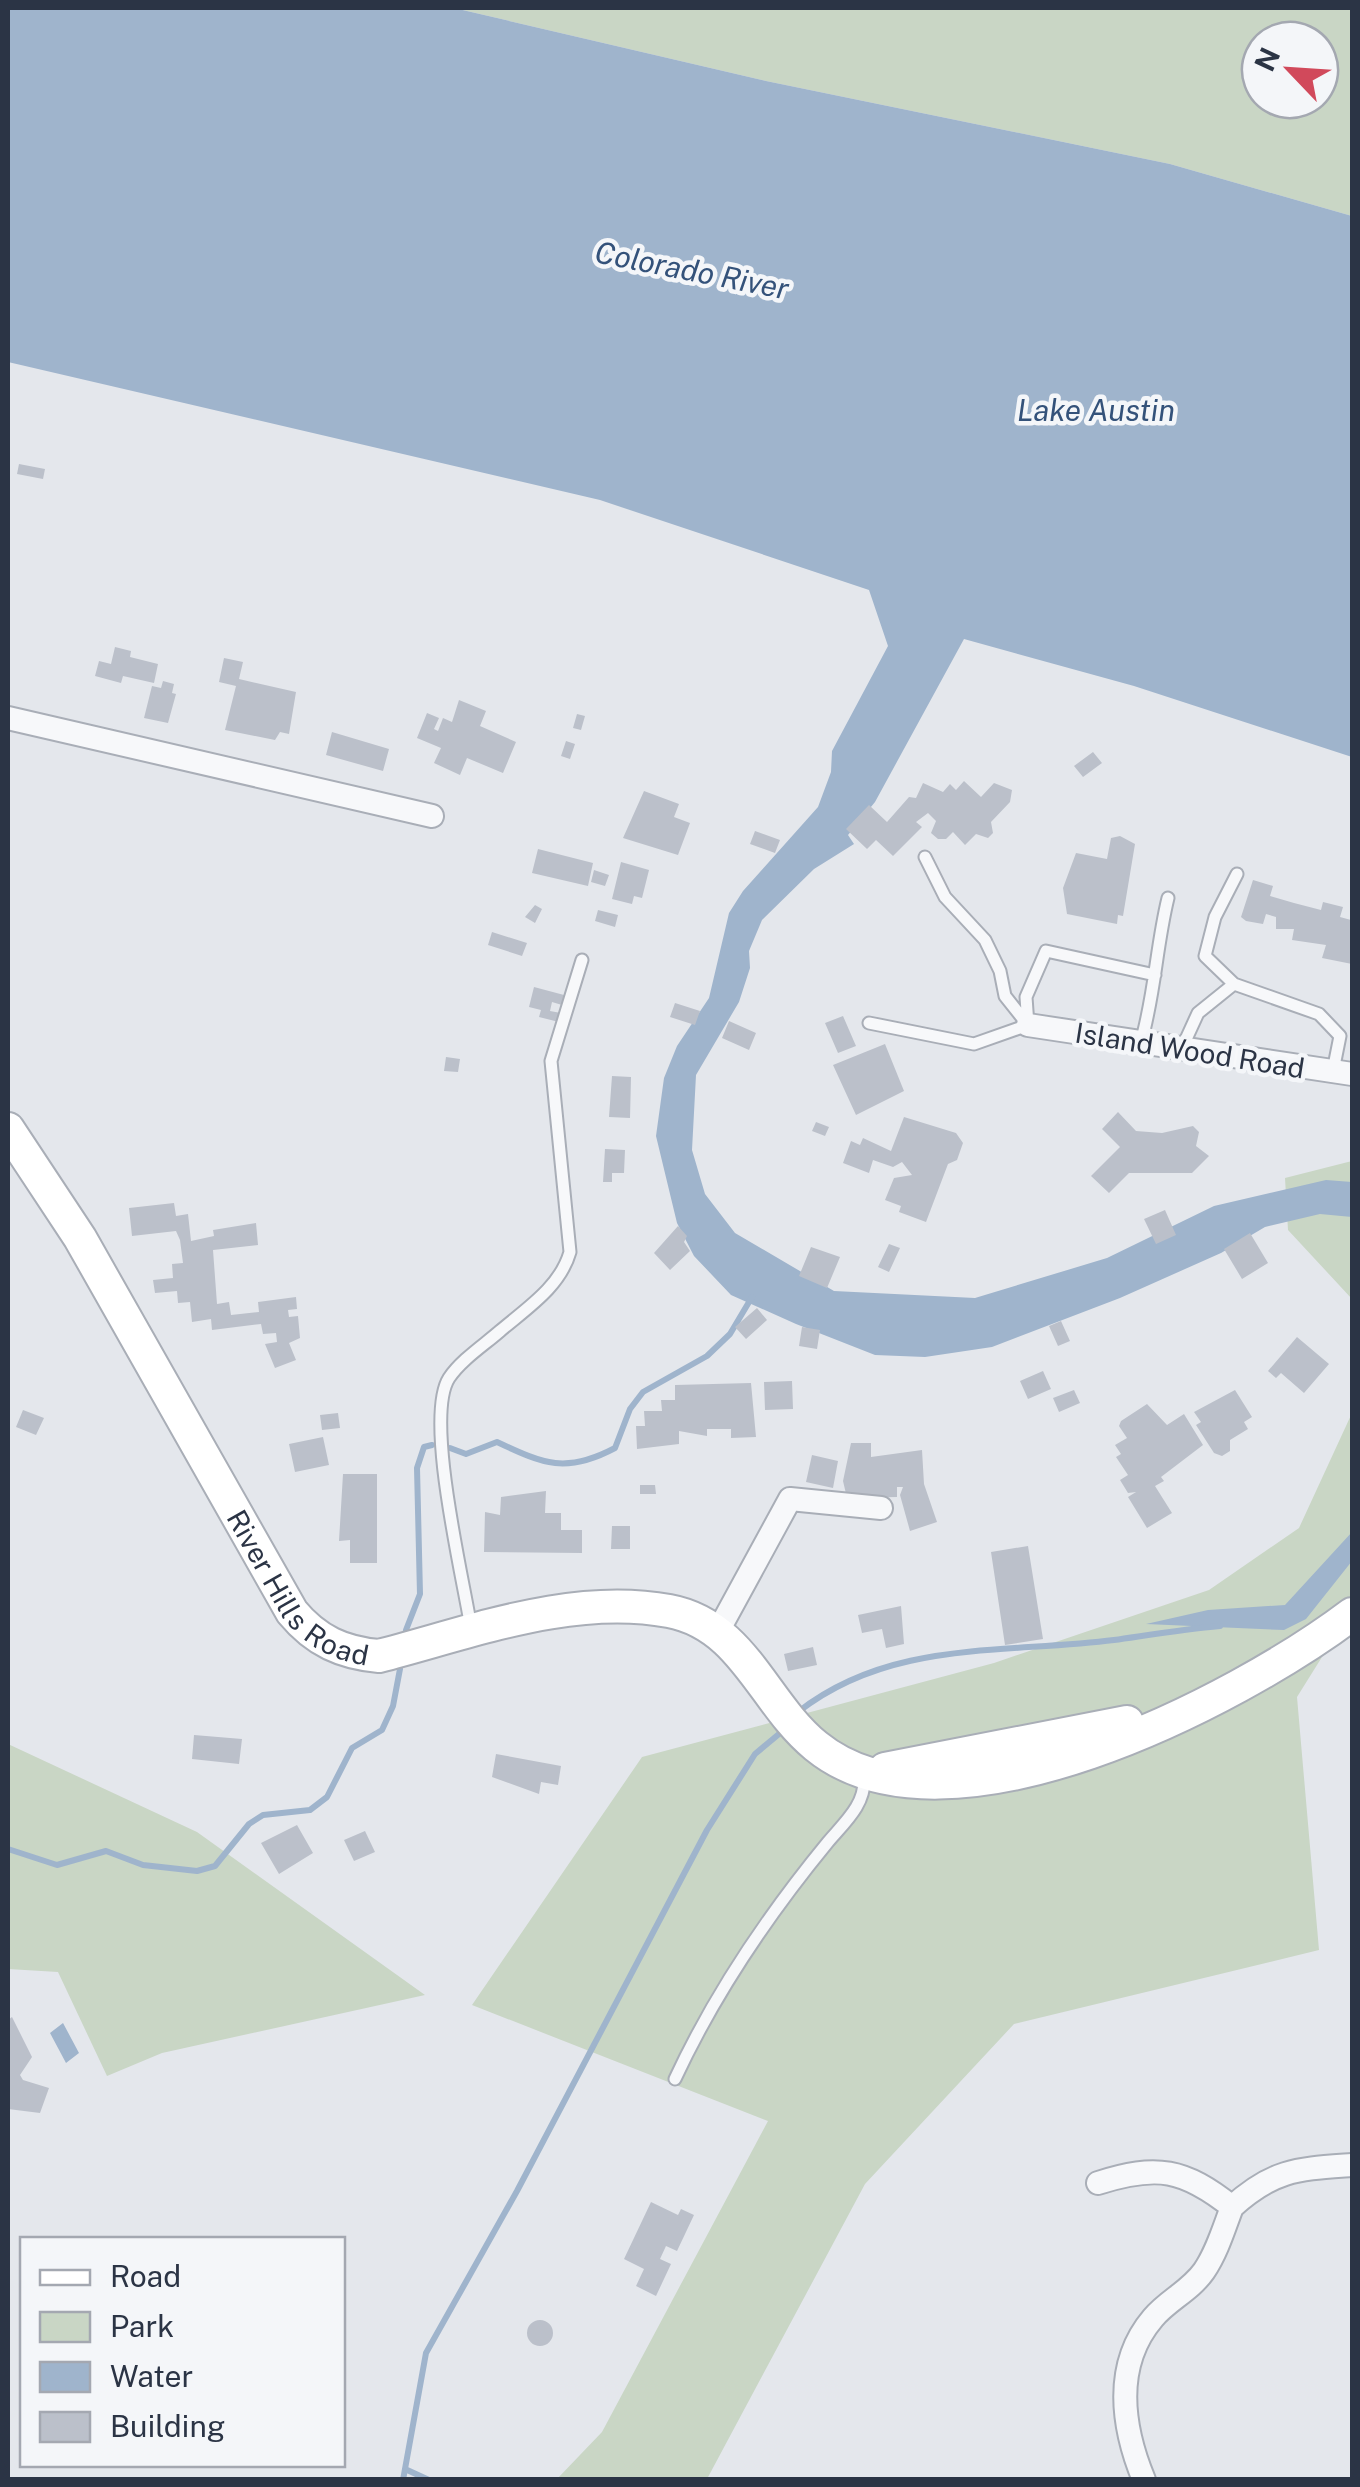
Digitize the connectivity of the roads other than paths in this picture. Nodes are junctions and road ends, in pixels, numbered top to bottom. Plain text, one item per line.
1 (8, 718) edge
2 (432, 816) dead end
3 (924, 857) dead end
4 (1237, 874) dead end
5 (1168, 898) dead end
6 (582, 960) dead end
7 (1155, 975) junction
8 (1234, 984) junction
9 (869, 1023) dead end
10 (1028, 1025) junction
11 (1140, 1042) junction
12 (1182, 1048) junction
13 (1343, 1073) edge
14 (8, 1129) edge
15 (881, 1508) dead end
16 (1352, 1614) edge
17 (472, 1632) junction
18 (718, 1632) junction
19 (864, 1773) junction
20 (675, 2079) dead end
21 (1352, 2165) edge
22 (1098, 2183) dead end
23 (1232, 2207) junction
24 (1144, 2480) edge

1 - 2 street
3 - 10 lane
4 - 8 lane
5 - 7 lane
6 - 17 lane
7 - 10 lane
7 - 11 lane
8 - 12 lane
8 - 13 lane
9 - 10 lane
10 - 11 street, Island Wood Road
11 - 12 street, Island Wood Road
12 - 13 street, Island Wood Road
14 - 17 street, River Hills Road
15 - 18 street
16 - 19 street
17 - 18 street, River Hills Road
18 - 19 street, River Hills Road
19 - 20 lane
21 - 23 street
22 - 23 street
23 - 24 street

